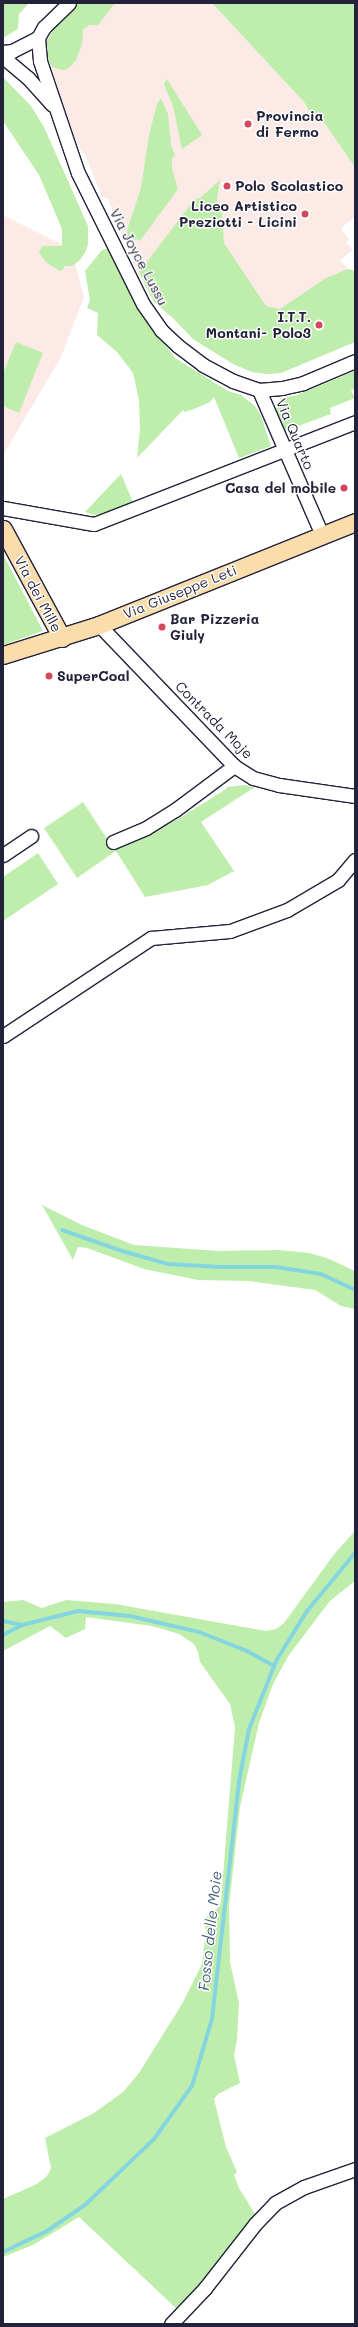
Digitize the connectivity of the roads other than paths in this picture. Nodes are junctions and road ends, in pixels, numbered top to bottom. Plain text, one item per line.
1 (69, 3) edge
2 (38, 38) junction
3 (3, 52) edge
4 (3, 57) edge
5 (56, 110) junction
6 (355, 361) edge
7 (259, 390) junction
8 (355, 422) edge
9 (284, 450) junction
10 (3, 508) edge
11 (355, 522) edge
12 (3, 529) edge
13 (322, 535) junction
14 (99, 625) junction
15 (62, 638) junction
16 (3, 654) edge
17 (234, 766) junction
18 (355, 796) edge
19 (31, 836) dead end
20 (113, 842) dead end
21 (3, 855) edge
22 (355, 860) edge
23 (3, 1036) edge
24 (355, 2169) edge
25 (171, 2324) edge

1 - 2 street
2 - 3 street
2 - 5 street, Via Joyce Lussu
4 - 5 street
5 - 7 street, Via Joyce Lussu
6 - 7 street, Via Joyce Lussu
7 - 9 street, Via Quarto
8 - 9 street
9 - 10 street
9 - 13 street, Via Quarto
11 - 13 main road, Via Giuseppe Leti
12 - 15 main road, Via dei Mille
13 - 14 main road, Via Giuseppe Leti
14 - 15 main road, Via Giuseppe Leti
14 - 17 street, Contrada Moje
15 - 16 main road, Via Giuseppe Leti
17 - 18 street, Contrada Moje
17 - 20 street
19 - 21 street
22 - 23 street
24 - 25 street

